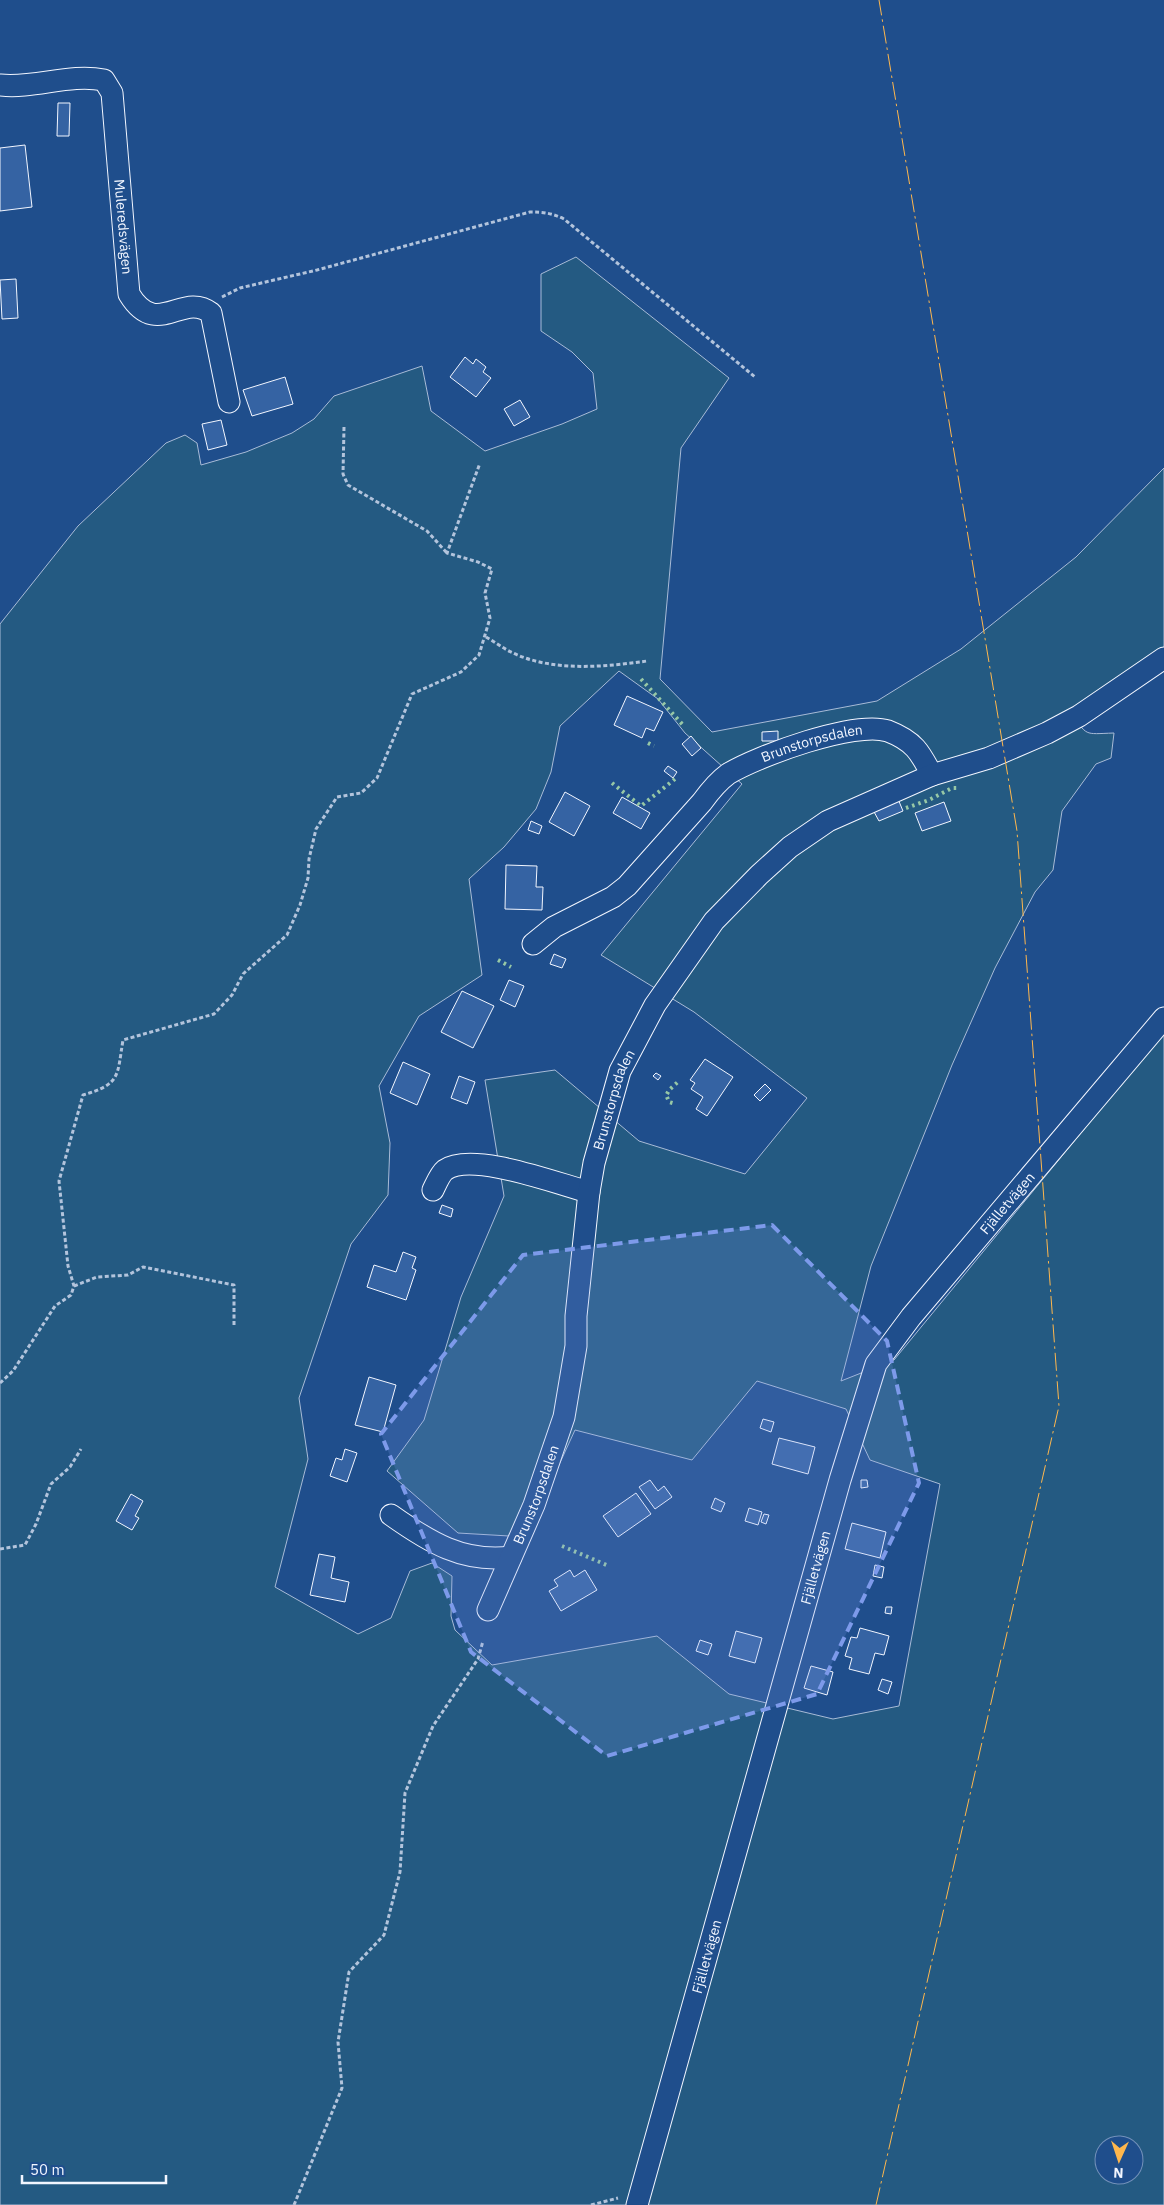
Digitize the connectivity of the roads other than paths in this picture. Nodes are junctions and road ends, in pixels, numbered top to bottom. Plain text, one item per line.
1 (0, 85) edge
2 (229, 402) dead end
3 (1164, 658) edge
4 (932, 775) junction
5 (532, 944) dead end
6 (1164, 1018) edge
7 (433, 1190) dead end
8 (588, 1192) junction
9 (391, 1515) dead end
10 (511, 1557) junction
11 (488, 1610) dead end
12 (639, 2199) edge

1 - 2 street, Muleredsvägen
3 - 4 street, Brunstorpsdalen
4 - 5 street, Brunstorpsdalen
4 - 8 street, Brunstorpsdalen
6 - 12 street, Fjälletvägen
7 - 8 street
8 - 10 street, Brunstorpsdalen
9 - 10 street, Brunstorpsdalen
10 - 11 street, Brunstorpsdalen

